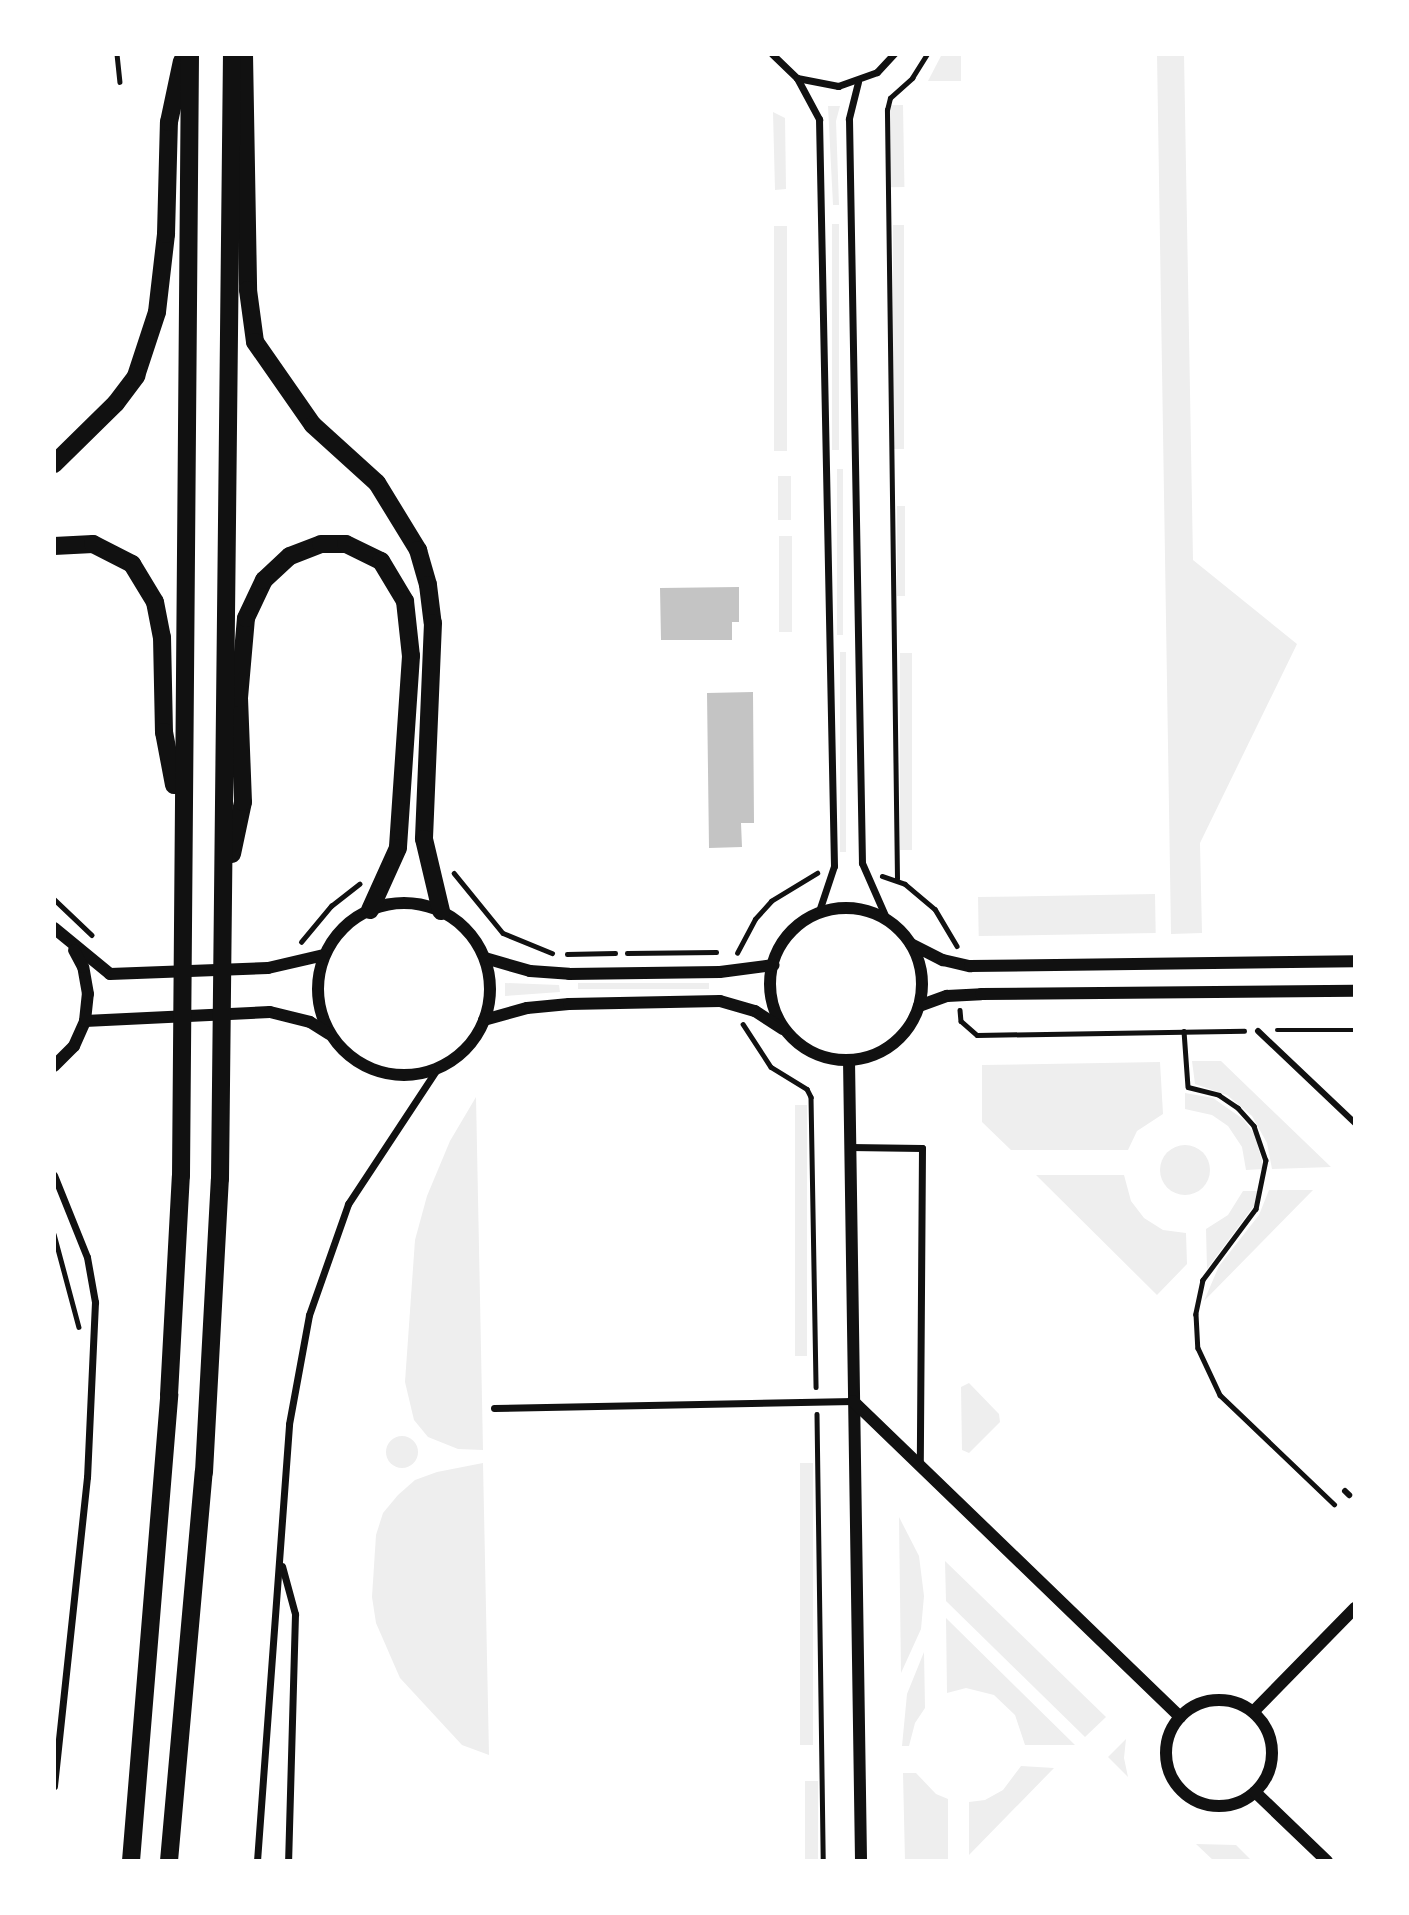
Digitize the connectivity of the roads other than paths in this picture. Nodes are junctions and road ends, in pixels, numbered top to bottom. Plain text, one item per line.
1 (183, 54) edge
2 (190, 54) edge
3 (232, 54) edge
4 (244, 54) edge
5 (772, 54) edge
6 (894, 54) edge
7 (797, 78) junction
8 (858, 82) junction
9 (54, 464) edge
10 (54, 546) edge
11 (181, 827) junction
12 (224, 891) junction
13 (370, 910) junction
14 (440, 911) junction
15 (818, 914) junction
16 (887, 920) junction
17 (54, 928) edge
18 (70, 944) junction
19 (911, 944) junction
20 (324, 955) junction
21 (485, 958) junction
22 (1355, 961) edge
23 (774, 965) junction
24 (1355, 991) edge
25 (919, 1006) junction
26 (484, 1020) junction
27 (85, 1021) junction
28 (786, 1031) junction
29 (1258, 1031) road end
30 (330, 1034) junction
31 (849, 1060) junction
32 (54, 1066) edge
33 (437, 1069) junction
34 (1355, 1124) edge
35 (850, 1147) junction
36 (54, 1175) edge
37 (853, 1401) junction
38 (494, 1408) dead end
39 (920, 1465) junction
40 (280, 1558) junction
41 (1355, 1608) edge
42 (1253, 1712) junction
43 (1180, 1717) junction
44 (54, 1786) edge
45 (1255, 1792) junction
46 (131, 1861) edge
47 (169, 1861) edge
48 (257, 1861) edge
49 (288, 1861) edge
50 (861, 1861) edge
51 (1326, 1861) edge

1 - 9 highway
2 - 11 highway
3 - 12 highway
4 - 14 highway
5 - 7 street
6 - 8 street
7 - 8 street
7 - 15 street
8 - 16 street
10 - 11 highway
11 - 46 highway
12 - 13 highway
12 - 47 highway
13 - 14 street
13 - 20 street
14 - 21 street
15 - 16 street
15 - 23 street
16 - 19 street
17 - 18 street
18 - 20 street
18 - 27 street
19 - 22 street
19 - 25 street
20 - 30 street
21 - 23 street
21 - 26 street
23 - 28 street
24 - 25 street
25 - 31 street
26 - 28 street
26 - 33 street
27 - 30 street
27 - 32 street
28 - 31 street
29 - 34 street
30 - 33 street
31 - 35 street
33 - 40 street
35 - 37 street
35 - 39 street
36 - 44 street
37 - 38 street
37 - 39 street
37 - 50 street
39 - 43 street
40 - 48 street
40 - 49 street
41 - 42 street
42 - 43 street
42 - 45 street
43 - 45 street
45 - 51 street

